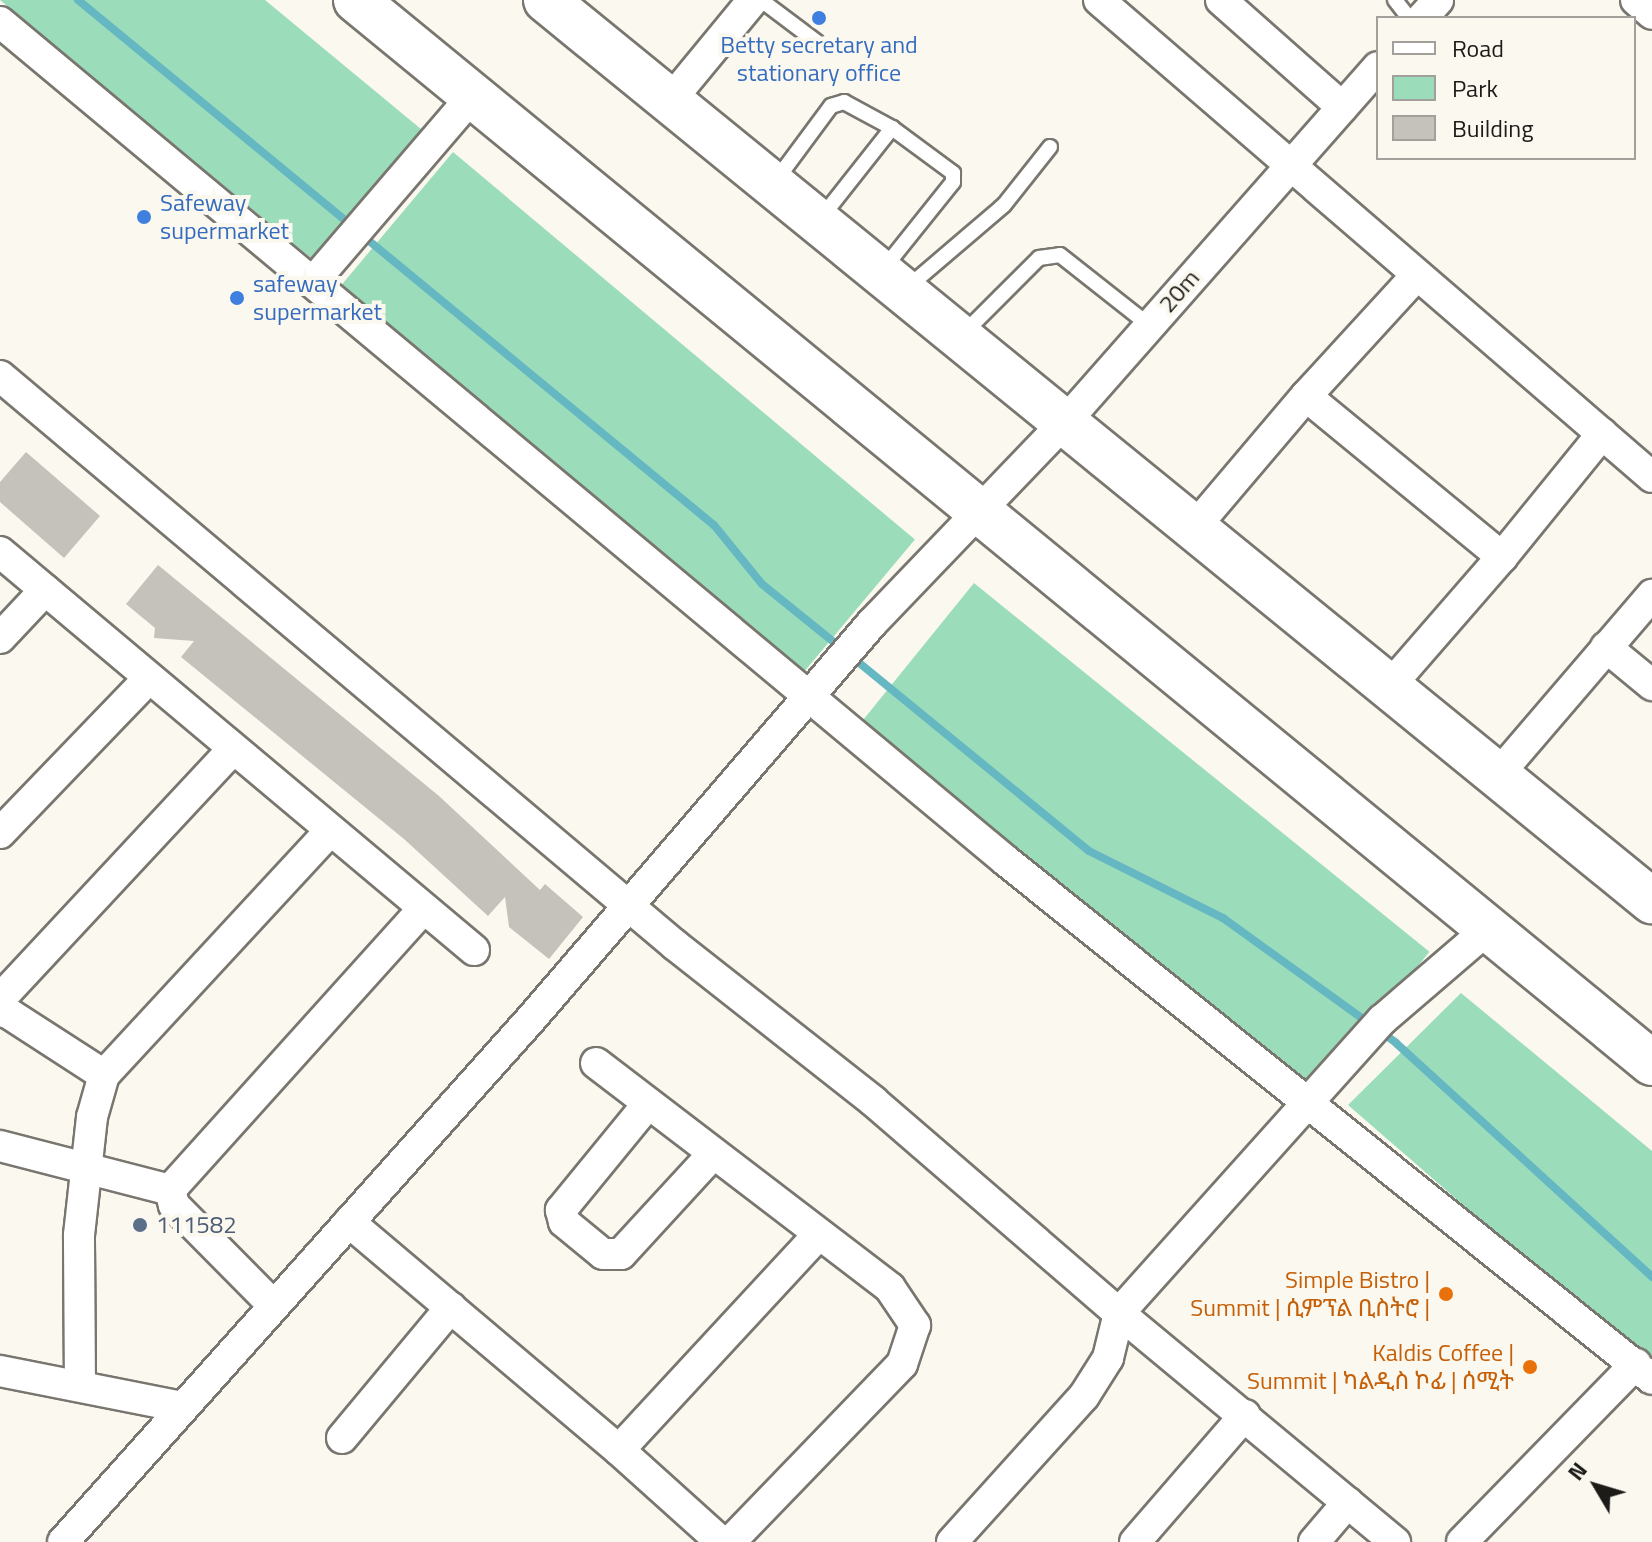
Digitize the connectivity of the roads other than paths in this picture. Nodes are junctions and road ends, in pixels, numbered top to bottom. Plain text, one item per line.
1 (356, 0) edge
2 (546, 0) edge
3 (753, 0) edge
4 (761, 0) edge
5 (1099, 0) edge
6 (1221, 0) edge
7 (1395, 0) edge
8 (1438, 0) edge
9 (1636, 0) edge
10 (1652, 14) edge
11 (1407, 16) edge
12 (1424, 16) edge
13 (0, 22) edge
14 (817, 42) dead end
15 (1376, 69) edge
16 (474, 94) junction
17 (669, 102) junction
18 (1342, 107) junction
19 (892, 128) junction
20 (1050, 147) dead end
21 (1289, 166) junction
22 (772, 185) junction
23 (818, 221) junction
24 (1417, 275) junction
25 (893, 281) junction
26 (313, 282) junction
27 (1149, 325) junction
28 (960, 337) junction
29 (0, 376) edge
30 (1306, 396) junction
31 (1065, 422) junction
32 (1602, 434) junction
33 (1652, 477) edge
34 (978, 513) junction
35 (1194, 528) junction
36 (0, 552) edge
37 (1502, 557) junction
38 (45, 590) junction
39 (1652, 595) edge
40 (0, 638) edge
41 (1606, 647) junction
42 (149, 678) junction
43 (1652, 685) edge
44 (1388, 688) junction
45 (810, 697) junction
46 (233, 749) junction
47 (1496, 777) junction
48 (330, 831) junction
49 (0, 833) edge
50 (1652, 901) edge
51 (630, 905) junction
52 (422, 910) junction
53 (1489, 928) junction
54 (474, 950) dead end
55 (0, 999) edge
56 (0, 1011) edge
57 (596, 1063) dead end
58 (1652, 1063) edge
59 (104, 1075) junction
60 (1309, 1102) junction
61 (647, 1105) junction
62 (0, 1146) edge
63 (712, 1155) junction
64 (86, 1168) junction
65 (170, 1190) junction
66 (349, 1222) junction
67 (818, 1235) junction
68 (273, 1305) junction
69 (451, 1307) junction
70 (1119, 1313) junction
71 (0, 1371) edge
72 (1644, 1372) edge
73 (80, 1386) junction
74 (182, 1407) junction
75 (1245, 1415) junction
76 (342, 1438) dead end
77 (619, 1450) junction
78 (1348, 1502) junction
79 (63, 1542) edge
80 (721, 1542) edge
81 (730, 1542) edge
82 (952, 1542) edge
83 (1135, 1542) edge
84 (1314, 1542) edge
85 (1395, 1542) edge
86 (1462, 1542) edge

1 - 16 main road
2 - 17 main road
3 - 17 street
4 - 14 lane
5 - 21 street
6 - 18 street
7 - 11 lane
8 - 12 street
9 - 10 street
13 - 26 street
15 - 18 street, 20m
16 - 26 street
16 - 34 main road
17 - 22 main road
18 - 21 street, 20m
19 - 22 lane
19 - 23 lane
19 - 25 lane
20 - 25 lane
21 - 24 street
21 - 27 street, 20m
22 - 23 main road
23 - 25 main road
24 - 30 street
24 - 32 street
25 - 28 main road
26 - 45 street
27 - 28 lane
27 - 31 street, 20m
28 - 31 main road
29 - 51 street
30 - 35 street
30 - 37 street
31 - 34 street, 20m
31 - 35 main road
32 - 33 street
32 - 37 street
34 - 45 street, 20m
34 - 53 main road
35 - 44 main road
36 - 38 street
37 - 44 street
38 - 40 street
38 - 42 street
39 - 41 street
41 - 43 street
41 - 47 street
42 - 46 street
42 - 49 street
44 - 47 main road
45 - 51 street, 20m
45 - 60 street
46 - 48 street
46 - 55 street
47 - 50 main road
48 - 52 street
48 - 59 street
51 - 66 street, 20m
51 - 70 street
52 - 54 street
52 - 65 street
53 - 58 main road
53 - 60 street
56 - 59 street
57 - 61 street
59 - 64 street
60 - 70 street
60 - 72 street
61 - 63 street
61 - 63 street
62 - 64 street
63 - 67 street
64 - 65 street
64 - 73 street
65 - 68 street
66 - 68 street, 20m
66 - 69 street
67 - 77 street
67 - 81 street
68 - 74 street, 20m
69 - 76 street
69 - 77 street
70 - 75 street
70 - 82 street
71 - 73 street
72 - 86 street
73 - 74 street
74 - 79 street, 20m
75 - 78 street
75 - 83 street
77 - 80 street
78 - 84 street
78 - 85 street

